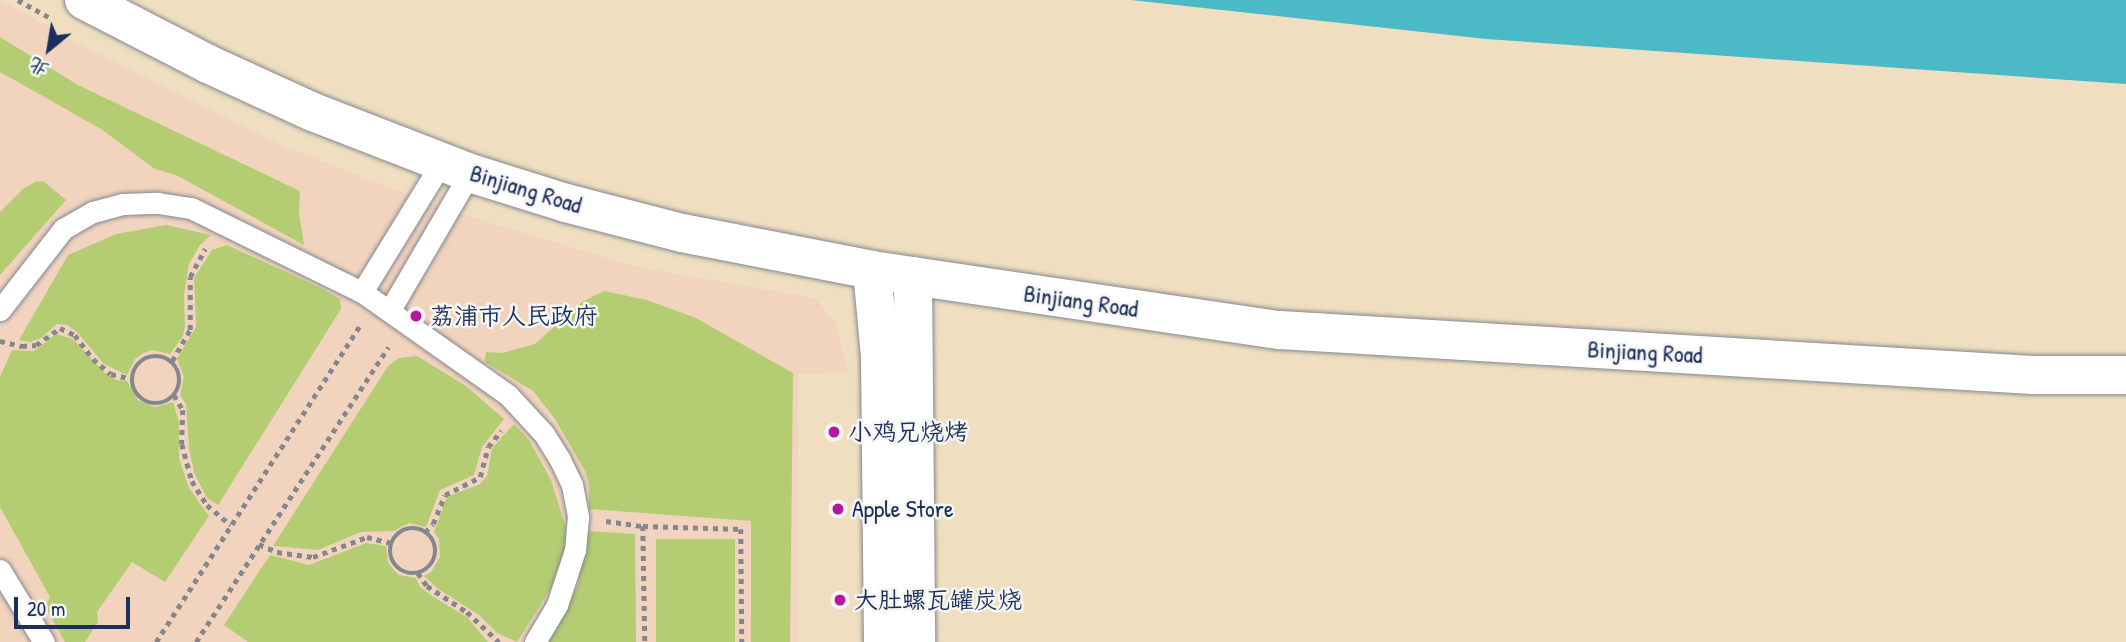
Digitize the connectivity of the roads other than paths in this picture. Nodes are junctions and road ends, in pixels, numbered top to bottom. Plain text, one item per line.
1 (84, 0) edge
2 (456, 168) junction
3 (872, 271) junction
4 (913, 276) junction
5 (383, 306) junction
6 (0, 310) edge
7 (2126, 375) edge
8 (0, 570) edge
9 (44, 642) edge
10 (535, 642) edge
11 (883, 642) edge
12 (916, 642) edge

1 - 2 main road, Binjiang Road
2 - 3 main road, Binjiang Road
2 - 5 lane
2 - 5 lane
3 - 4 main road, Binjiang Road
3 - 11 main road
4 - 7 main road, Binjiang Road
4 - 12 main road
5 - 6 lane
5 - 10 lane
8 - 9 lane

